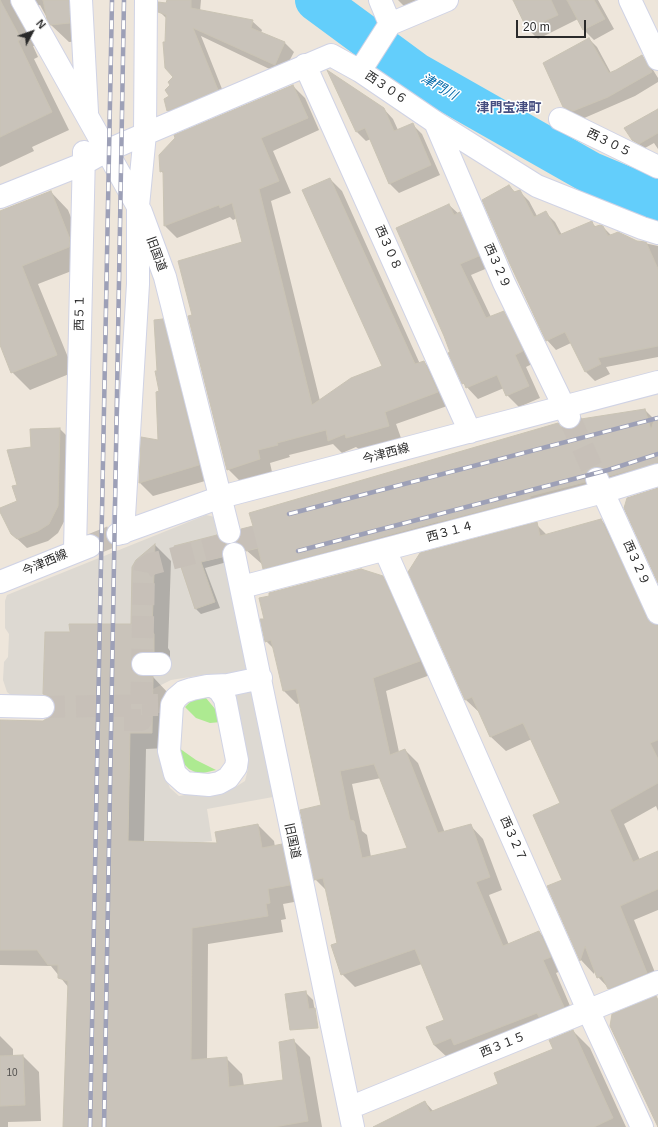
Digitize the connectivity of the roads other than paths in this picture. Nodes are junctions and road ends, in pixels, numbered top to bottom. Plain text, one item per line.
1 (22, 0) edge
2 (81, 0) edge
3 (94, 0) edge
4 (146, 0) edge
5 (380, 0) edge
6 (447, 0) edge
7 (630, 0) edge
8 (390, 24) junction
9 (658, 59) edge
10 (305, 65) junction
11 (360, 71) junction
12 (86, 78) junction
13 (87, 116) junction
14 (560, 120) dead end
15 (435, 122) junction
16 (145, 134) junction
17 (106, 152) junction
18 (83, 164) junction
19 (658, 168) edge
20 (0, 197) edge
21 (138, 206) junction
22 (658, 233) edge
23 (658, 382) edge
24 (566, 412) junction
25 (470, 432) junction
26 (658, 475) edge
27 (600, 485) junction
28 (221, 497) junction
29 (229, 532) dead end
30 (83, 548) joint
31 (385, 550) junction
32 (234, 554) dead end
33 (0, 582) edge
34 (242, 587) junction
35 (658, 612) edge
36 (261, 678) junction
37 (212, 686) junction
38 (0, 706) edge
39 (43, 707) tunnel mouth
40 (658, 982) edge
41 (588, 1010) junction
42 (352, 1122) edge
43 (642, 1127) edge

1 - 13 street, 旧国道
2 - 12 street, 西５１
3 - 12 street
4 - 16 street
5 - 8 street
6 - 8 street
7 - 9 street
8 - 11 street
10 - 11 street, 西３０６
10 - 16 street, 西３０６
10 - 25 street, 西３０８
11 - 15 street, 西３０６
12 - 13 street, 西５１
13 - 17 street, 旧国道
13 - 18 street, 西５１
14 - 19 street, 西３０５
15 - 22 street, 西３０６
15 - 24 street, 西３２９
16 - 17 street, 西３０６
16 - 21 street
17 - 18 street, 西３０６
17 - 21 street, 旧国道
18 - 20 street
18 - 30 street, 西５１
21 - 28 street, 旧国道
21 - 28 street, 今津西線
23 - 24 street, 今津西線
24 - 25 street, 今津西線
25 - 28 street, 今津西線
26 - 27 street, 西３１４
27 - 31 street, 西３１４
27 - 35 street, 西３２９
28 - 29 street, 旧国道
30 - 33 street, 今津西線
31 - 34 street, 西３１４
31 - 41 street, 西３２７
32 - 34 street, 旧国道
34 - 36 street, 旧国道
36 - 37 street
36 - 42 street, 旧国道
37 - 37 street
38 - 39 street
40 - 41 street, 西３１５
41 - 42 street, 西３１５
41 - 43 street, 西３２７

